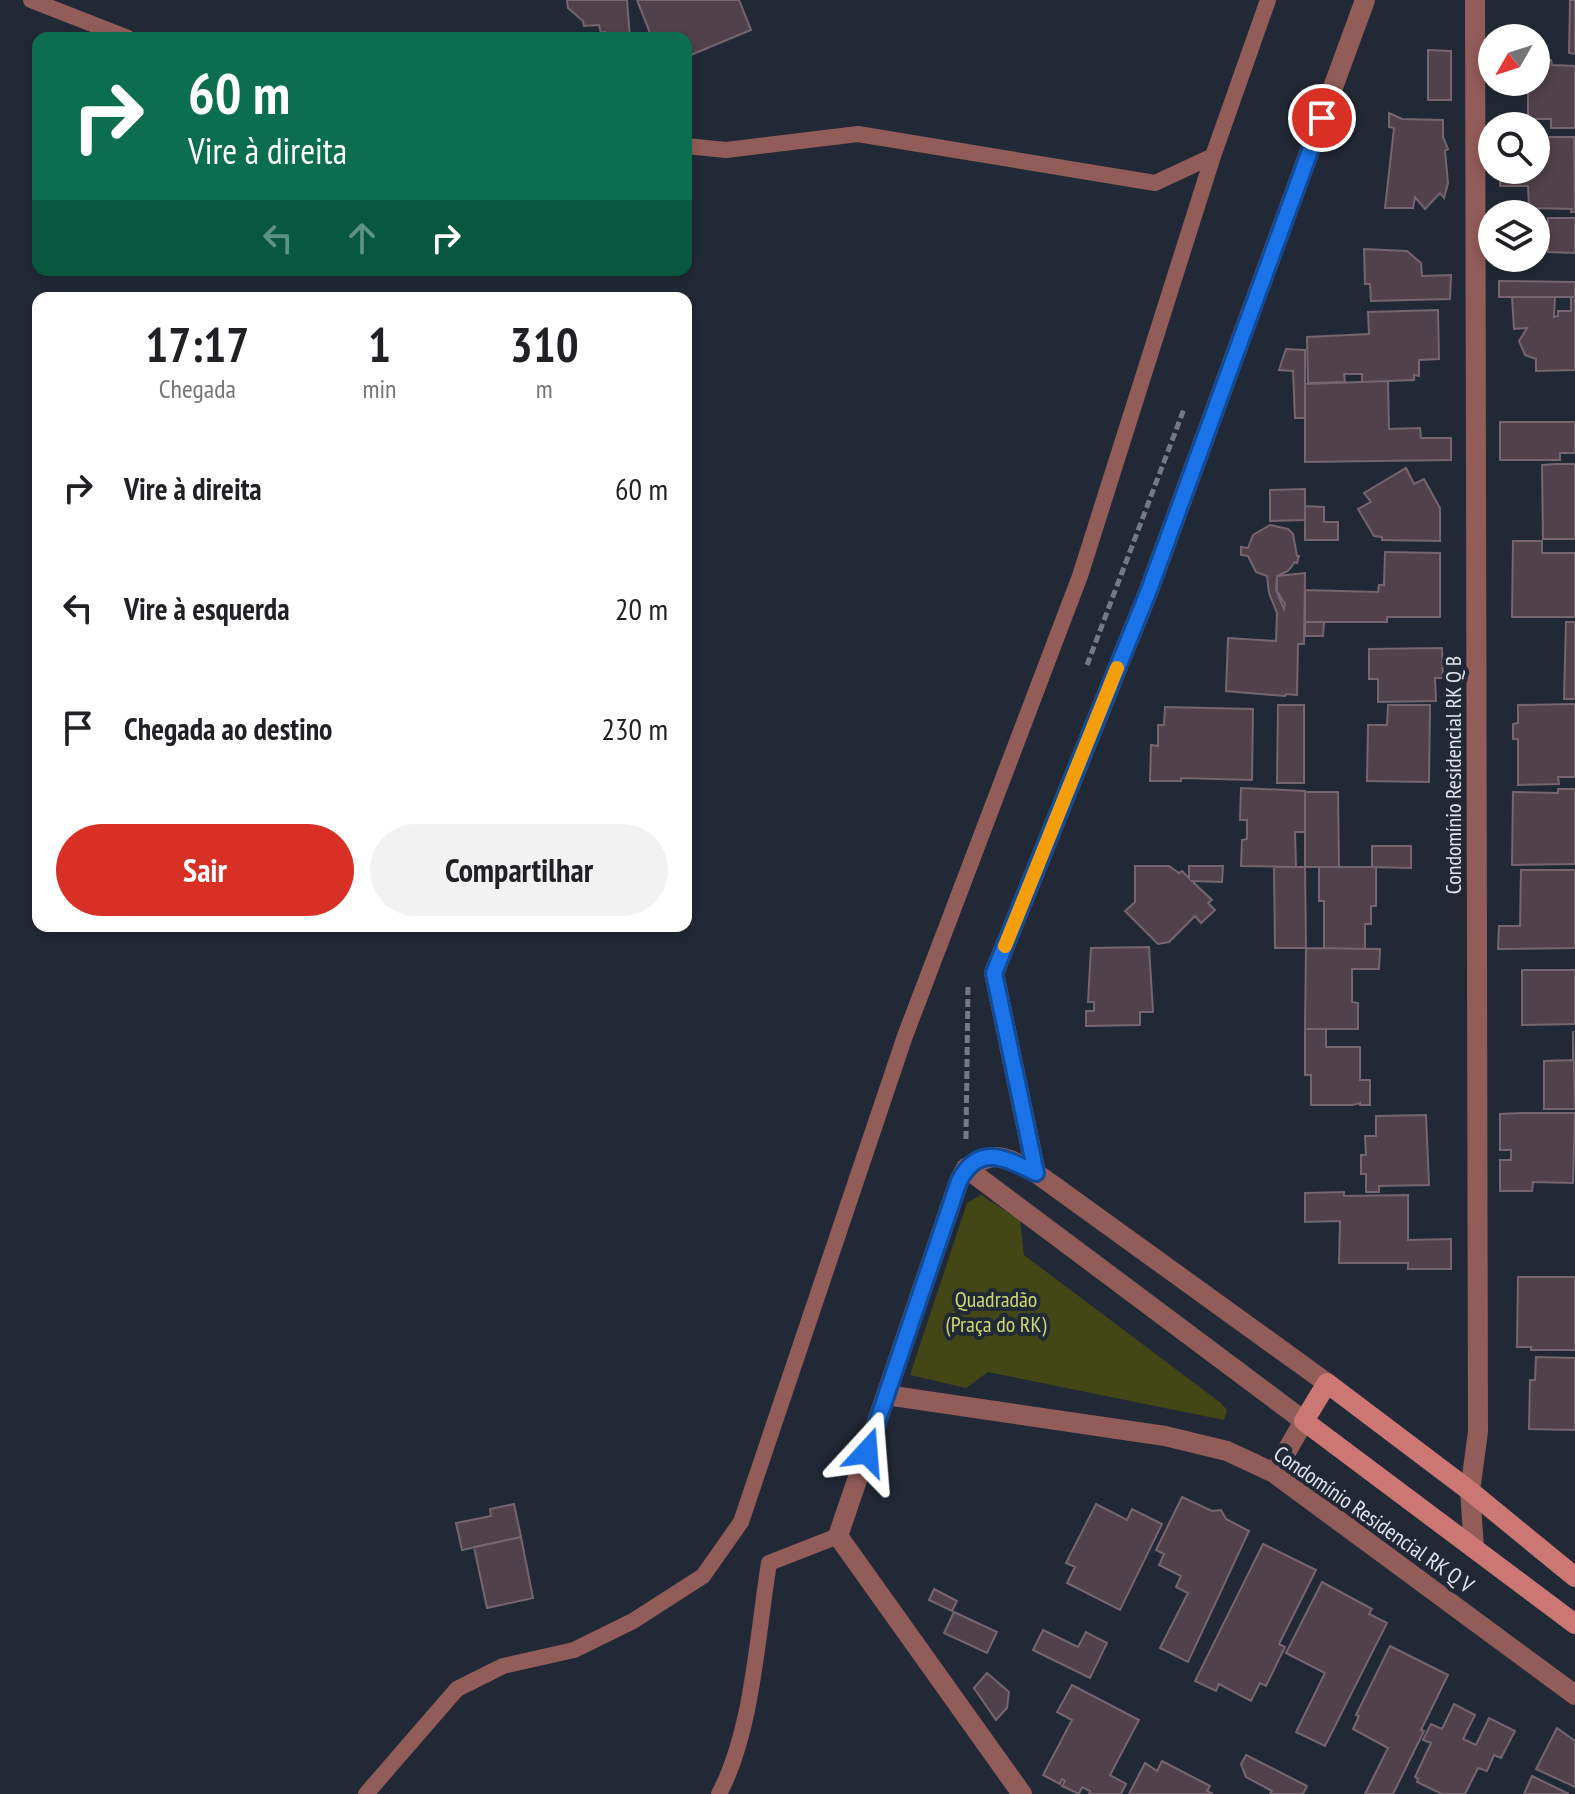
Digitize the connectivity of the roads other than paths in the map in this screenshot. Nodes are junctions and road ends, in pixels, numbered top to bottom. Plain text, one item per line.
1 (31, 0) edge
2 (1268, 0) edge
3 (1365, 0) edge
4 (1475, 0) edge
5 (113, 32) edge
6 (692, 147) edge
7 (1213, 156) junction
8 (966, 1168) junction
9 (1036, 1173) junction
10 (1327, 1383) junction
11 (886, 1395) junction
12 (1304, 1421) junction
13 (1274, 1473) junction
14 (1470, 1491) junction
15 (838, 1536) junction
16 (1474, 1548) junction
17 (1575, 1577) edge
18 (1575, 1624) edge
19 (1575, 1695) edge
20 (366, 1794) edge
21 (719, 1794) edge
22 (1022, 1794) edge

1 - 5 lane
2 - 7 lane
3 - 9 street
4 - 14 street, Condomínio Residencial RK Q B
6 - 7 lane
7 - 20 lane
8 - 9 street
8 - 11 street
8 - 12 street
9 - 10 street
10 - 12 street
10 - 14 street
11 - 13 street, Condomínio Residencial RK Q V
11 - 15 street
12 - 13 street
12 - 16 street
13 - 19 street, Condomínio Residencial RK Q V
14 - 16 street, Condomínio Residencial RK Q B
14 - 17 street
15 - 21 lane
15 - 22 street
16 - 18 street

